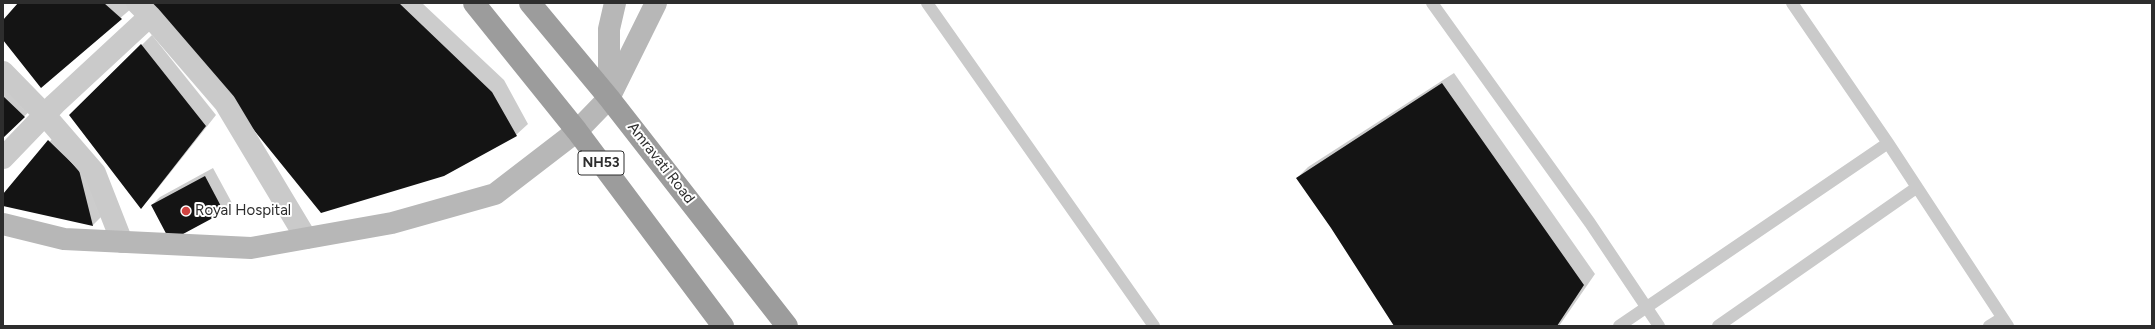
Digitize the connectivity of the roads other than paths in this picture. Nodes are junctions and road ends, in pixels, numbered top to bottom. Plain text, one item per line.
1 (474, 3) edge
2 (530, 3) edge
3 (615, 3) edge
4 (656, 3) edge
5 (927, 3) edge
6 (1432, 3) edge
7 (1792, 3) edge
8 (143, 10) edge
9 (3, 72) edge
10 (610, 98) junction
11 (44, 114) junction
12 (577, 131) junction
13 (1888, 143) junction
14 (3, 158) edge
15 (1916, 188) junction
16 (3, 224) edge
17 (306, 238) junction
18 (122, 242) junction
19 (1647, 306) junction
20 (2005, 322) edge
21 (723, 326) edge
22 (787, 326) edge
23 (1154, 326) edge
24 (1619, 326) edge
25 (1659, 326) edge
26 (1718, 326) edge
27 (1990, 326) edge

1 - 12 highway, NH53
2 - 10 highway, Amravati Road / NH53
3 - 10 main road
4 - 10 main road
5 - 23 lane
6 - 19 lane
7 - 13 lane
8 - 11 street
8 - 17 street
9 - 11 street
10 - 12 main road
10 - 22 highway, Amravati Road / NH53
11 - 14 street
11 - 18 street
12 - 17 main road
12 - 21 highway, NH53
13 - 15 lane
13 - 19 lane
15 - 20 lane
15 - 26 lane
16 - 18 main road
17 - 18 main road
19 - 24 lane
19 - 25 lane
20 - 27 lane

